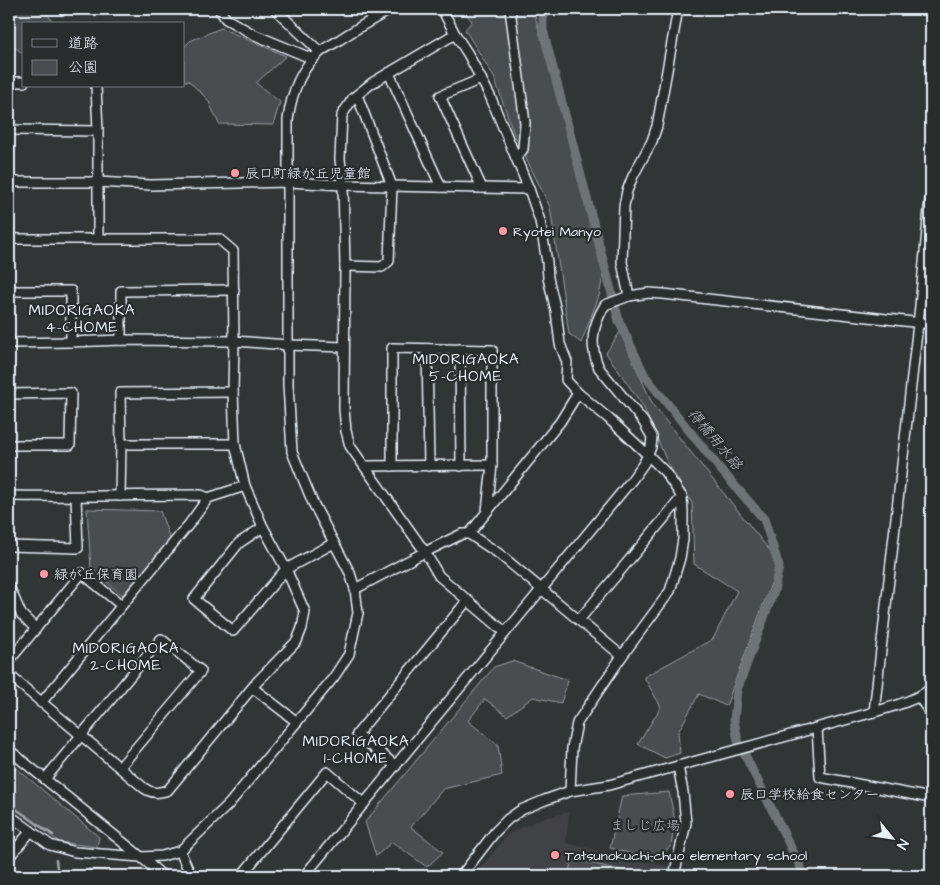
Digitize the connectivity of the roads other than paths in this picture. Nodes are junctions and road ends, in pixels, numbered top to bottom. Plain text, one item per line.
1 (219, 9) edge
2 (275, 9) edge
3 (392, 9) edge
4 (442, 9) edge
5 (510, 9) edge
6 (678, 9) edge
7 (455, 34) junction
8 (317, 56) junction
9 (389, 73) junction
10 (481, 78) junction
11 (9, 82) edge
12 (22, 82) edge
13 (96, 88) edge
14 (358, 95) junction
15 (9, 130) edge
16 (98, 131) junction
17 (516, 158) junction
18 (9, 182) edge
19 (97, 182) junction
20 (288, 182) junction
21 (343, 185) junction
22 (392, 186) junction
23 (441, 187) junction
24 (482, 188) junction
25 (529, 189) junction
26 (931, 194) edge
27 (98, 238) junction
28 (9, 239) edge
29 (345, 266) junction
30 (234, 290) junction
31 (9, 291) edge
32 (629, 296) junction
33 (917, 323) junction
34 (931, 324) edge
35 (121, 340) junction
36 (9, 342) edge
37 (71, 342) junction
38 (234, 342) junction
39 (288, 345) junction
40 (344, 347) junction
41 (427, 349) junction
42 (460, 349) junction
43 (233, 392) junction
44 (578, 393) junction
45 (9, 394) edge
46 (121, 444) junction
47 (235, 444) junction
48 (9, 445) edge
49 (648, 455) junction
50 (492, 465) junction
51 (364, 466) junction
52 (392, 466) junction
53 (429, 466) junction
54 (461, 466) junction
55 (245, 486) junction
56 (9, 496) edge
57 (120, 496) junction
58 (76, 497) junction
59 (682, 497) junction
60 (208, 498) junction
61 (487, 512) junction
62 (263, 527) junction
63 (469, 534) junction
64 (334, 543) junction
65 (9, 546) edge
66 (424, 552) junction
67 (286, 569) junction
68 (9, 586) edge
69 (541, 588) junction
70 (355, 589) junction
71 (467, 601) junction
72 (121, 605) junction
73 (579, 620) junction
74 (36, 629) junction
75 (505, 632) junction
76 (622, 656) junction
77 (9, 661) edge
78 (9, 675) edge
79 (253, 688) junction
80 (931, 689) edge
81 (919, 697) junction
82 (41, 703) junction
83 (874, 712) junction
84 (931, 714) edge
85 (297, 722) junction
86 (817, 728) junction
87 (81, 735) junction
88 (9, 750) edge
89 (396, 766) junction
90 (678, 766) junction
91 (120, 768) junction
92 (45, 779) junction
93 (570, 791) junction
94 (931, 798) edge
95 (364, 804) junction
96 (9, 816) edge
97 (31, 831) junction
98 (180, 851) junction
99 (9, 857) edge
100 (141, 857) junction
101 (163, 876) edge
102 (191, 876) edge
103 (242, 876) edge
104 (304, 876) edge
105 (461, 876) edge
106 (674, 876) edge

1 - 8 street
2 - 8 street
3 - 8 street
4 - 7 street
5 - 17 street
6 - 32 street
7 - 9 street
7 - 10 street
8 - 20 street
9 - 14 street
9 - 23 street
10 - 17 street
10 - 24 street
11 - 12 street
13 - 16 street
14 - 21 street
14 - 22 street
15 - 16 street
16 - 19 street
17 - 25 street
18 - 19 street
19 - 20 street
19 - 27 street
20 - 21 street
20 - 39 street
21 - 22 street
21 - 29 street
22 - 23 street
22 - 29 street
23 - 24 street
24 - 25 street
25 - 44 street
26 - 33 street
27 - 28 street
27 - 30 street
29 - 40 street
30 - 35 street
30 - 38 street
31 - 37 street
32 - 33 street
32 - 49 street
33 - 34 street
33 - 83 street
35 - 37 street
35 - 38 street
36 - 37 street
38 - 39 street
38 - 43 street
39 - 40 street
39 - 64 street
40 - 51 street
41 - 42 street
41 - 52 street
41 - 53 street
42 - 50 street
42 - 54 street
43 - 46 street
43 - 47 street
44 - 49 street
44 - 61 street
45 - 48 street
46 - 47 street
46 - 57 street
47 - 55 street
49 - 59 street
49 - 69 street
50 - 54 street
50 - 61 street
51 - 52 street
51 - 66 street
52 - 53 street
53 - 54 street
55 - 60 street
55 - 62 street
56 - 58 street
57 - 58 street
57 - 60 street
58 - 65 street
59 - 73 street
59 - 76 street
60 - 72 street
61 - 63 street
62 - 67 street
62 - 67 street
63 - 66 street
63 - 69 street
64 - 67 street
64 - 70 street
66 - 70 street
66 - 71 street
67 - 79 street
68 - 74 street
69 - 73 street
69 - 75 street
70 - 85 street
71 - 75 street
71 - 89 street
72 - 74 street
72 - 82 street
73 - 76 street
74 - 77 street
75 - 89 street
76 - 93 street
78 - 82 street
79 - 85 street
79 - 91 street
80 - 81 street
81 - 83 street
81 - 84 street
82 - 87 street
83 - 86 street
85 - 98 street
86 - 90 street
86 - 94 street
87 - 91 street
87 - 91 street
87 - 92 street
88 - 92 street
89 - 95 street
90 - 93 street
90 - 106 street
92 - 100 street
93 - 105 street
95 - 103 street
95 - 104 street
96 - 97 street
97 - 99 street
97 - 100 street
98 - 100 street
98 - 102 street
100 - 101 street

